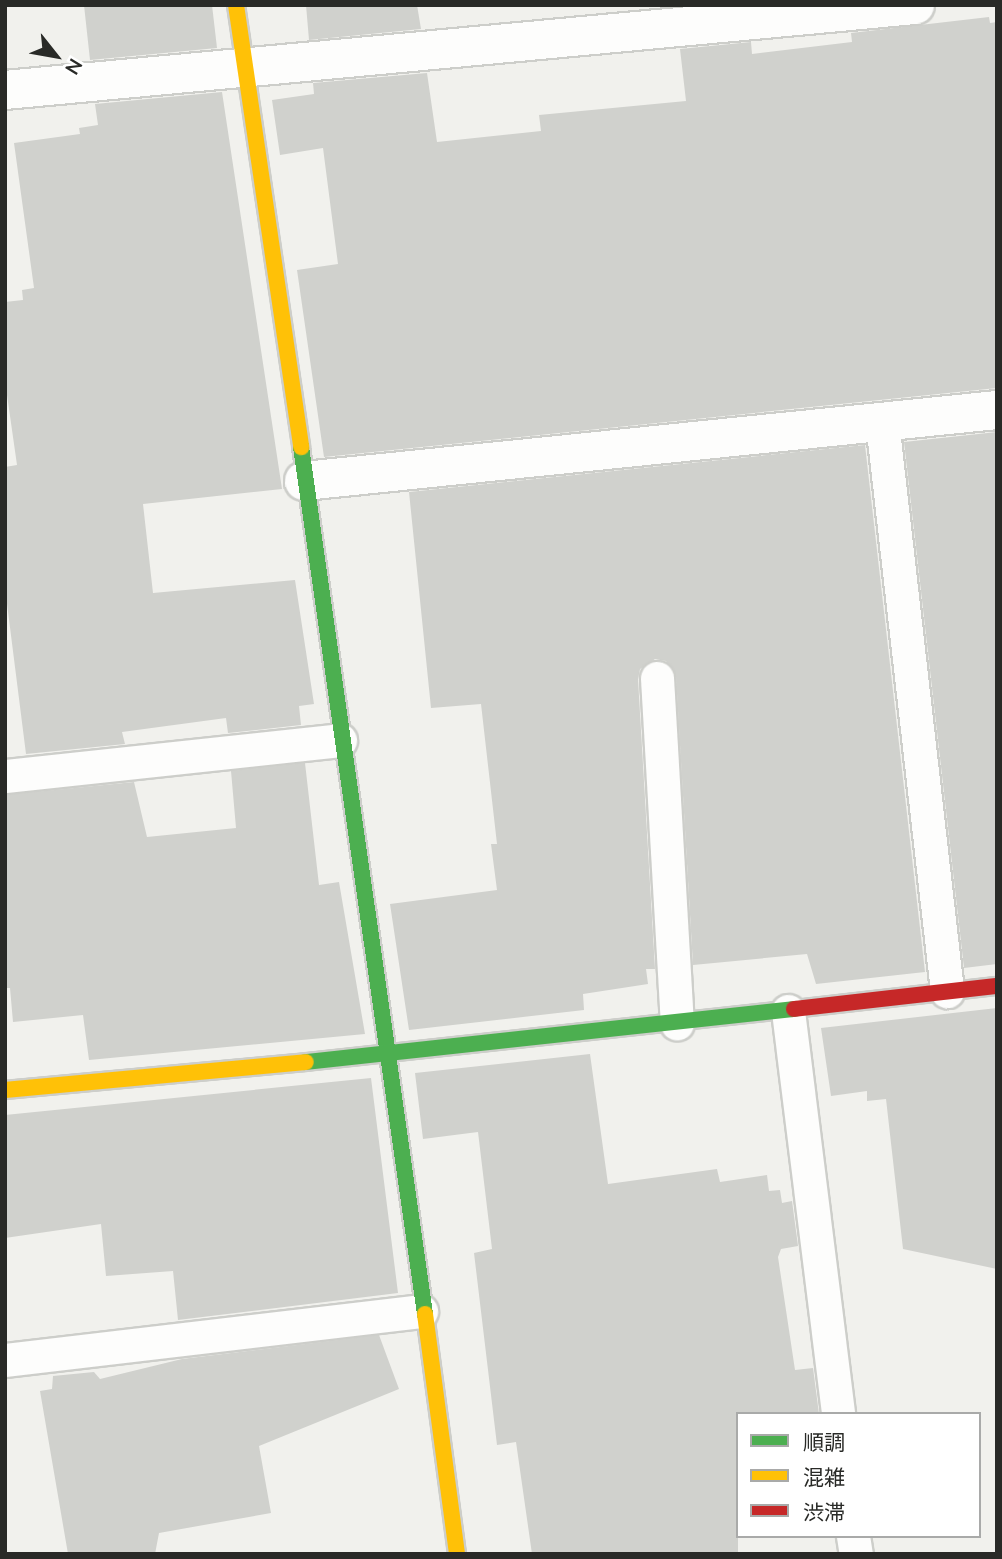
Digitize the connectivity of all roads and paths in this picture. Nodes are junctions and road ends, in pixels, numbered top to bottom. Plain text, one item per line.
1 (236, 5) edge
2 (915, 5) edge
3 (693, 15) edge
4 (245, 67) junction
5 (5, 90) edge
6 (997, 410) edge
7 (882, 422) junction
8 (304, 481) junction
9 (657, 678) dead end
10 (340, 740) junction
11 (5, 776) edge
12 (997, 986) edge
13 (947, 990) junction
14 (788, 1011) junction
15 (677, 1023) junction
16 (390, 1054) junction
17 (5, 1090) edge
18 (421, 1311) junction
19 (5, 1360) edge
20 (838, 1412) edge
21 (457, 1554) edge

1 - 4 street
2 - 3 street
3 - 4 street
4 - 5 street
4 - 8 street
6 - 7 street
7 - 8 street
7 - 13 lane
8 - 10 street
9 - 15 lane
10 - 11 lane
10 - 16 street
12 - 13 street
13 - 14 street
14 - 15 street
14 - 20 lane
15 - 16 street
16 - 17 street
16 - 18 street
18 - 19 lane
18 - 21 street

